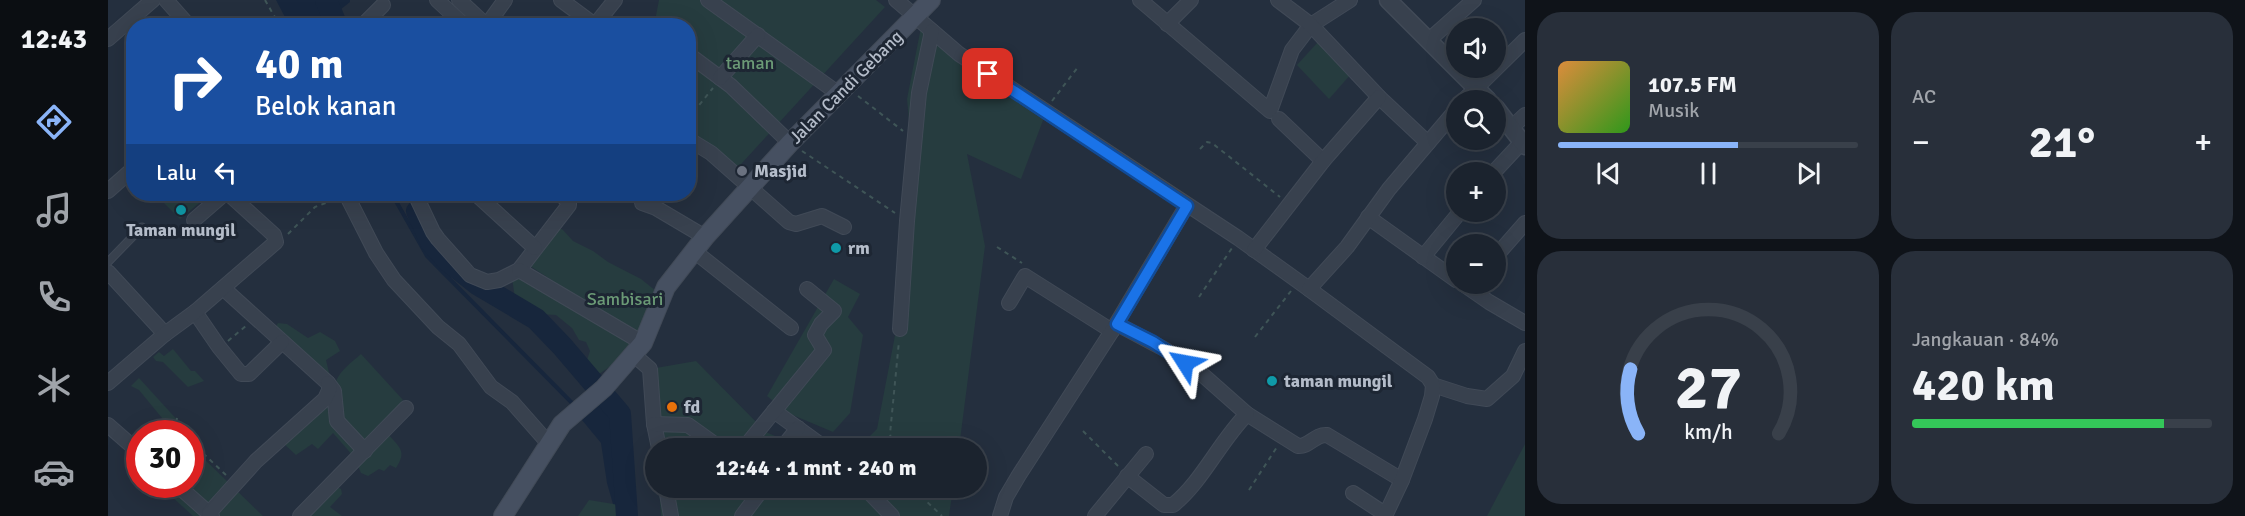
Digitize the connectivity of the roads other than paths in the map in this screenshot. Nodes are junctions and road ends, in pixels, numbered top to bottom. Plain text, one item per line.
1 (153, 0) edge
2 (166, 0) edge
3 (437, 0) edge
4 (459, 0) edge
5 (505, 0) edge
6 (561, 0) edge
7 (615, 0) edge
8 (708, 0) edge
9 (896, 0) edge
10 (931, 0) edge
11 (1140, 0) edge
12 (1191, 0) edge
13 (1278, 0) edge
14 (1350, 0) edge
15 (1474, 0) edge
16 (1394, 2) edge
17 (380, 5) edge
18 (916, 17) junction
19 (132, 18) edge
20 (182, 18) edge
21 (369, 18) edge
22 (456, 18) edge
23 (479, 18) edge
24 (492, 18) edge
25 (586, 18) edge
26 (601, 18) edge
27 (126, 23) edge
28 (1167, 24) junction
29 (1311, 25) junction
30 (932, 31) junction
31 (758, 35) junction
32 (108, 39) edge
33 (1430, 40) junction
34 (1525, 40) edge
35 (696, 60) edge
36 (720, 78) junction
37 (1475, 87) junction
38 (1472, 90) edge
39 (1478, 90) edge
40 (843, 91) junction
41 (1379, 97) junction
42 (1525, 114) edge
43 (1274, 115) junction
44 (1446, 122) edge
45 (1506, 122) edge
46 (1510, 128) junction
47 (790, 143) junction
48 (1428, 143) junction
49 (696, 144) edge
50 (1523, 144) edge
51 (1323, 161) junction
52 (1504, 162) edge
53 (126, 175) edge
54 (750, 187) junction
55 (108, 191) edge
56 (216, 201) edge
57 (237, 201) edge
58 (350, 201) edge
59 (418, 201) edge
60 (484, 201) edge
61 (568, 201) edge
62 (642, 203) dead end
63 (1187, 206) junction
64 (1368, 217) junction
65 (194, 220) dead end
66 (1452, 222) edge
67 (1525, 224) edge
68 (142, 227) dead end
69 (844, 227) dead end
70 (700, 244) junction
71 (1506, 245) edge
72 (536, 248) junction
73 (1254, 250) junction
74 (1423, 257) junction
75 (108, 262) edge
76 (519, 270) junction
77 (108, 272) edge
78 (1446, 272) edge
79 (1304, 285) junction
80 (223, 288) junction
81 (807, 289) dead end
82 (1478, 294) edge
83 (1009, 303) dead end
84 (195, 312) junction
85 (1525, 323) edge
86 (791, 328) dead end
87 (1114, 328) junction
88 (900, 329) road end
89 (165, 334) junction
90 (282, 342) junction
91 (639, 349) junction
92 (1525, 351) edge
93 (108, 383) edge
94 (328, 383) junction
95 (1433, 385) junction
96 (406, 408) dead end
97 (774, 411) junction
98 (1247, 414) junction
99 (654, 424) junction
100 (108, 425) edge
101 (798, 428) junction
102 (657, 438) edge
103 (706, 438) edge
104 (752, 438) edge
105 (790, 438) edge
106 (812, 438) edge
107 (126, 441) edge
108 (549, 444) junction
109 (365, 451) junction
110 (1146, 454) dead end
111 (1128, 476) junction
112 (1402, 480) junction
113 (1353, 494) dead end
114 (191, 498) edge
115 (668, 498) edge
116 (756, 498) edge
117 (875, 498) edge
118 (1170, 511) edge
119 (210, 515) edge
120 (1385, 515) edge
121 (301, 516) edge
122 (503, 516) edge
123 (671, 516) edge
124 (742, 516) edge
125 (892, 516) edge
126 (1000, 516) edge
127 (1095, 516) edge

1 - 19 street
2 - 20 street
3 - 22 street
4 - 23 street
5 - 24 street
6 - 25 street
7 - 26 street
8 - 31 street
9 - 18 street
10 - 18 main road, Jalan Candi Gebang
11 - 28 street
12 - 28 street
13 - 29 street
14 - 29 street
15 - 33 street
16 - 33 street
17 - 21 street
18 - 30 street
18 - 40 main road, Jalan Candi Gebang
27 - 32 street
28 - 43 street
29 - 41 street
29 - 43 street
30 - 63 street
30 - 88 street
31 - 36 street
31 - 40 street
33 - 37 street
34 - 37 street
35 - 36 street
36 - 47 street
37 - 38 street
37 - 39 street
40 - 47 main road, Jalan Candi Gebang
41 - 48 street
41 - 51 street
42 - 46 street
43 - 51 street
44 - 48 street
45 - 46 street
46 - 50 street
47 - 54 main road, Jalan Candi Gebang
48 - 64 street
49 - 54 street
50 - 52 street
51 - 73 street
53 - 55 street
54 - 69 street
54 - 70 main road, Jalan Candi Gebang
56 - 65 street
57 - 80 street
58 - 108 street
59 - 76 street
60 - 72 street
61 - 72 street
62 - 70 street
63 - 73 street
63 - 87 street
64 - 74 street
64 - 79 street
66 - 74 street
67 - 71 street
68 - 75 lane
70 - 86 street
70 - 91 main road, Jalan Candi Gebang
72 - 76 street
73 - 79 street
74 - 78 street
76 - 91 street
77 - 89 street
79 - 95 street
80 - 84 street
80 - 90 street
81 - 97 street
82 - 85 street
83 - 87 street
84 - 89 street
84 - 90 street
87 - 98 street
87 - 126 street
89 - 93 street
90 - 94 street
91 - 99 street
91 - 108 main road, Jalan Candi Gebang
92 - 95 street
94 - 109 street
94 - 119 street
95 - 112 street
96 - 109 street
97 - 101 street
97 - 104 street
98 - 112 street
98 - 118 street
99 - 102 street
99 - 103 street
100 - 107 street
101 - 105 street
101 - 106 street
108 - 122 main road, Jalan Candi Gebang
109 - 121 street
110 - 111 street
111 - 118 street
111 - 127 street
112 - 120 street
113 - 120 street
114 - 119 street
115 - 123 street
116 - 124 street
117 - 125 street

